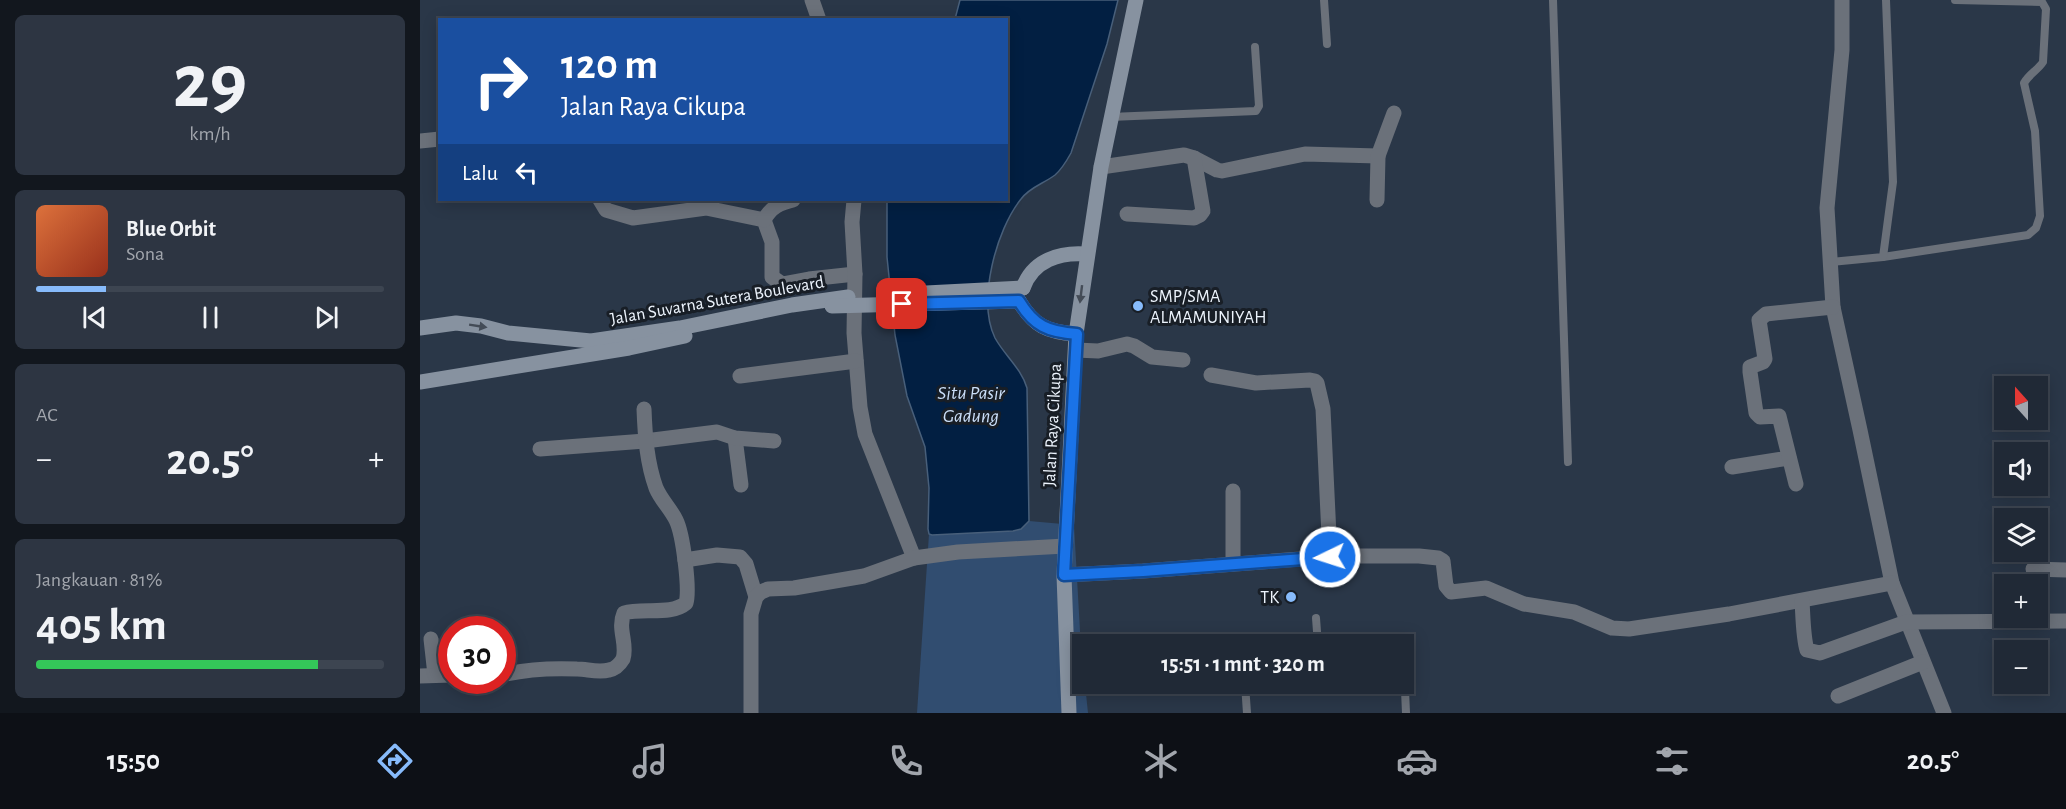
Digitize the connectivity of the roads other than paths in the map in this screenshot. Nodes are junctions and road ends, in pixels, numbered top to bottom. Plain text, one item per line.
1 (812, 0) edge
2 (1136, 0) edge
3 (1324, 0) edge
4 (1553, 0) edge
5 (1842, 0) edge
6 (1886, 0) edge
7 (1955, 0) edge
8 (818, 18) edge
9 (1327, 44) dead end
10 (1255, 47) dead end
11 (1394, 112) dead end
12 (1110, 117) junction
13 (438, 139) edge
14 (420, 141) edge
15 (1378, 156) junction
16 (1194, 158) junction
17 (1101, 167) junction
18 (1377, 200) dead end
19 (601, 201) edge
20 (790, 201) edge
21 (854, 201) edge
22 (1127, 214) dead end
23 (764, 220) junction
24 (1086, 254) junction
25 (1883, 258) junction
26 (1831, 262) junction
27 (855, 274) junction
28 (1021, 294) junction
29 (1833, 307) junction
30 (420, 328) edge
31 (1077, 334) junction
32 (1076, 350) junction
33 (1183, 360) dead end
34 (856, 362) junction
35 (1211, 375) dead end
36 (740, 376) dead end
37 (420, 382) edge
38 (644, 409) dead end
39 (735, 438) junction
40 (645, 441) junction
41 (774, 441) dead end
42 (540, 449) dead end
43 (1789, 458) junction
44 (1568, 462) dead end
45 (1732, 467) dead end
46 (1796, 484) dead end
47 (741, 485) dead end
48 (1233, 491) dead end
49 (1065, 546) junction
50 (1330, 557) junction
51 (914, 558) junction
52 (685, 560) junction
53 (1233, 564) junction
54 (2033, 569) dead end
55 (2066, 570) edge
56 (1064, 575) junction
57 (1892, 583) junction
58 (756, 597) junction
59 (1802, 601) junction
60 (1316, 618) dead end
61 (2066, 621) edge
62 (1906, 622) junction
63 (1317, 634) edge
64 (431, 639) dead end
65 (1066, 651) junction
66 (1072, 651) edge
67 (1923, 662) junction
68 (516, 673) edge
69 (427, 676) edge
70 (1246, 694) edge
71 (1405, 694) edge
72 (1838, 696) dead end
73 (751, 713) edge
74 (1069, 713) edge
75 (1247, 713) edge
76 (1406, 713) edge
77 (1944, 713) edge

1 - 8 street
2 - 12 street, Jalan Raya Cikupa
3 - 9 lane
4 - 44 lane
5 - 26 street
6 - 25 lane
7 - 25 lane
10 - 12 lane
11 - 15 street
12 - 17 street, Jalan Raya Cikupa
13 - 14 street
15 - 16 street
15 - 18 street
16 - 17 street
16 - 22 street
17 - 24 street, Jalan Raya Cikupa
19 - 23 street
20 - 23 street
21 - 27 street
23 - 27 street
24 - 28 street
24 -> 31 street, Jalan Raya Cikupa
25 - 26 lane
26 - 29 street
27 - 34 street
30 -> 28 street, Jalan Suvarna Sutera Boulevard, bridge
28 - 31 street
28 - 37 street, bridge
29 - 43 street
29 - 57 street
31 - 32 street, Jalan Raya Cikupa
32 - 33 street
32 - 49 street, Jalan Raya Cikupa
34 - 36 street
34 - 51 street
35 - 50 street
38 - 40 street
39 - 40 street
39 - 41 street
39 - 47 street
40 - 42 street
40 - 52 street
43 - 45 street
43 - 46 street
48 - 53 street
49 - 51 street
49 - 56 street, Jalan Raya Cikupa
50 - 53 street
50 - 59 street
51 - 58 street
52 - 58 street
52 - 68 street
53 - 56 street
54 - 55 street
56 - 65 street, Jalan Raya Cikupa
57 - 59 street
57 - 62 street
58 - 73 street
59 - 62 street
60 - 63 lane
61 - 62 street
62 - 67 street
64 - 69 street
65 - 66 lane
65 - 74 street, Jalan Raya Cikupa
67 - 72 street
67 - 77 street
70 - 75 lane
71 - 76 lane

